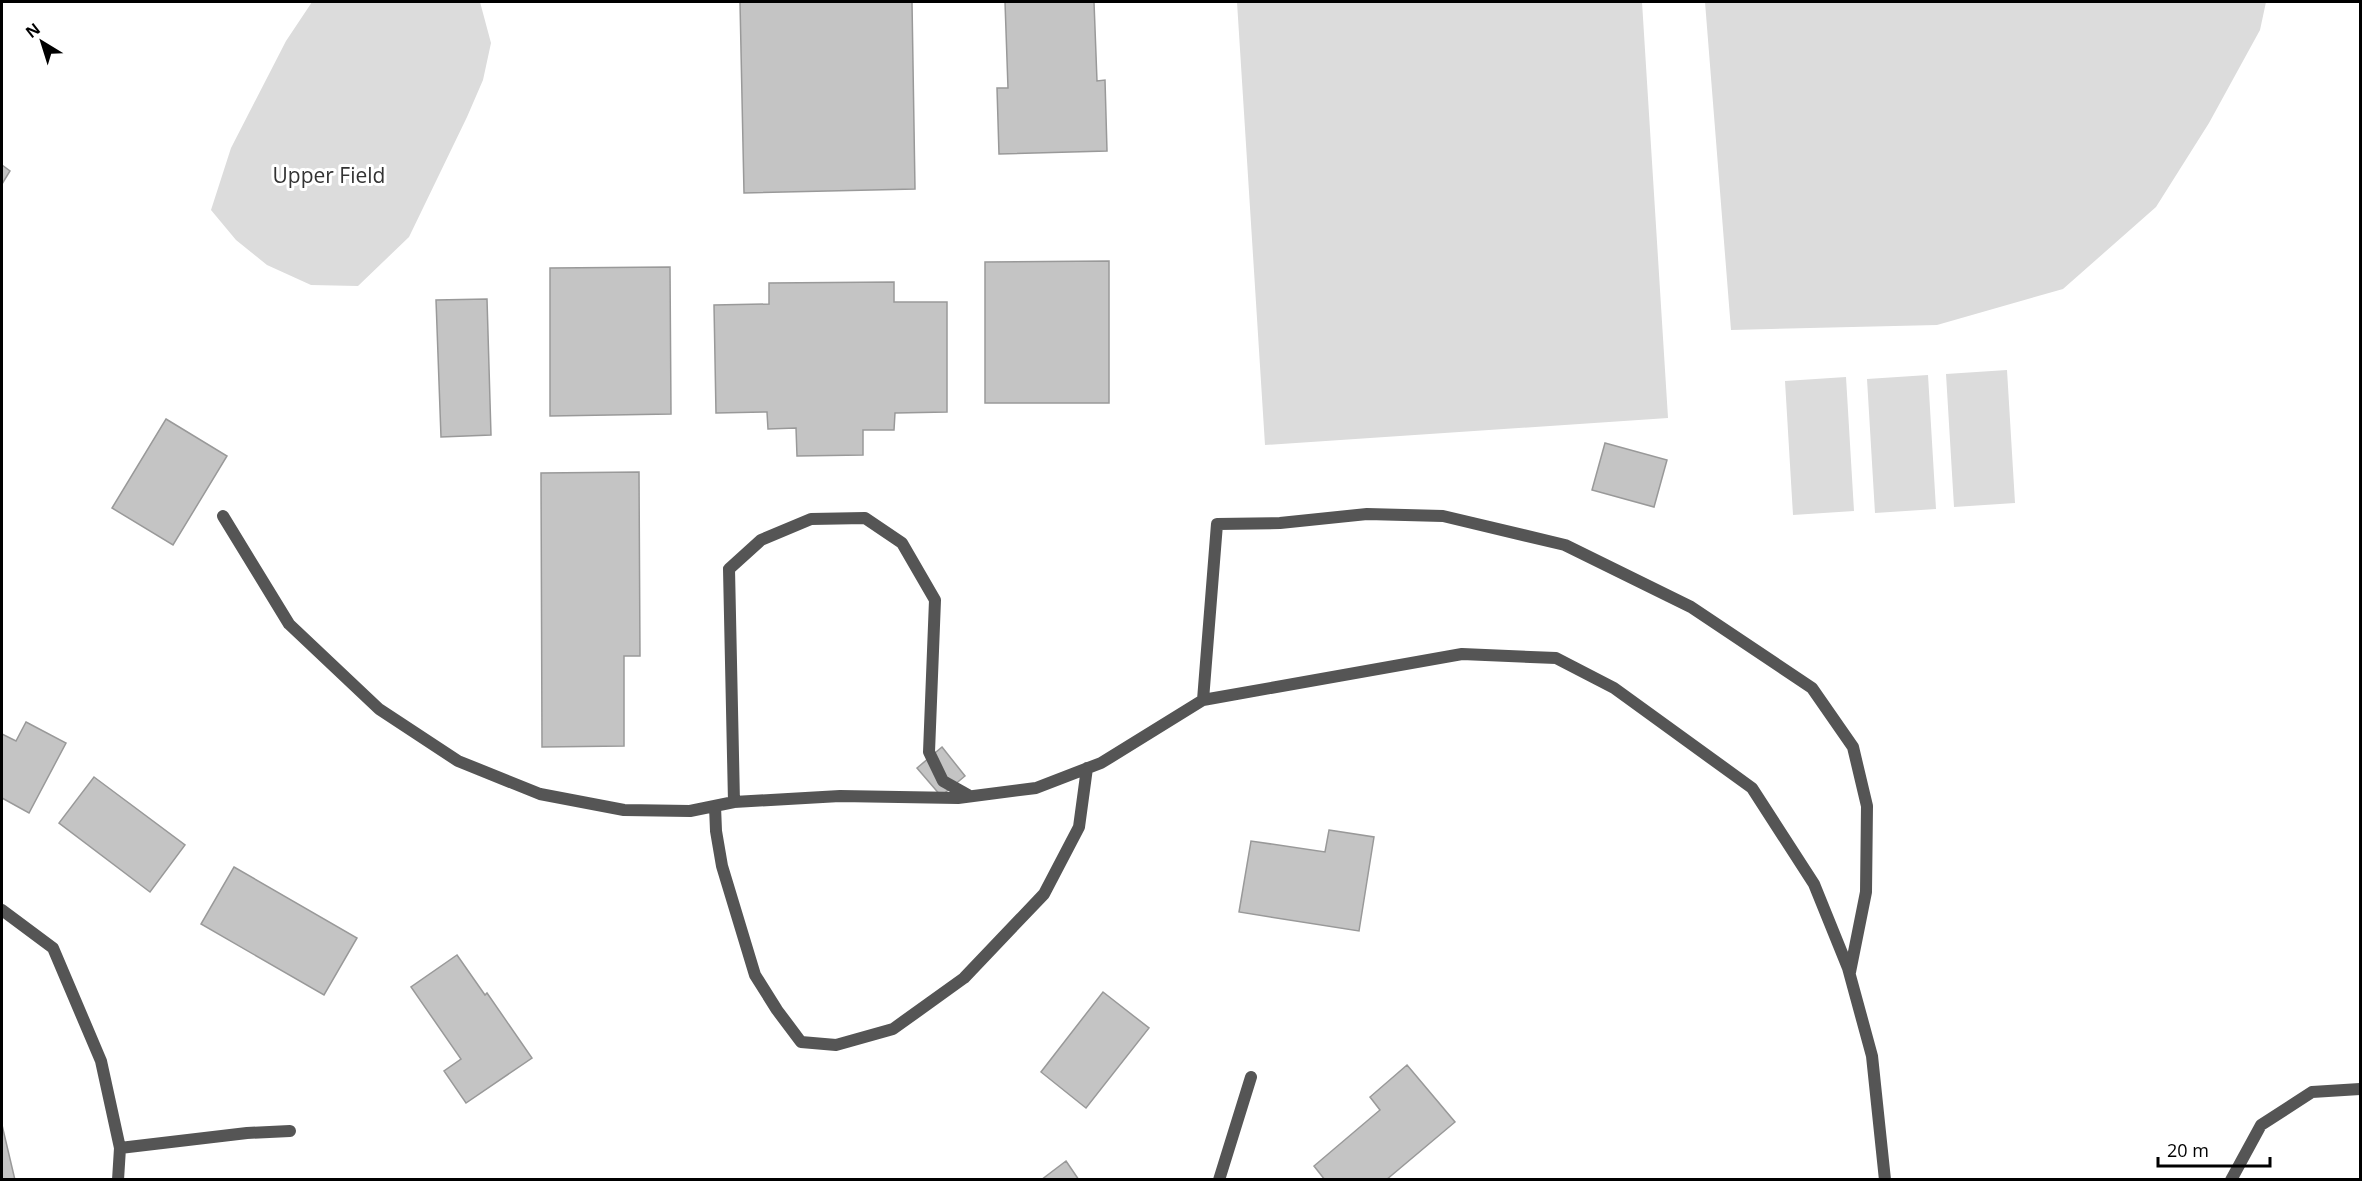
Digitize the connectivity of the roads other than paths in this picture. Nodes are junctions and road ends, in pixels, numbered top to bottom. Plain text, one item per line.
1 (223, 516) dead end
2 (1203, 700) junction
3 (1087, 768) junction
4 (968, 795) junction
5 (734, 802) junction
6 (715, 806) junction
7 (2, 910) edge
8 (1849, 973) junction
9 (1251, 1077) dead end
10 (2361, 1089) edge
11 (290, 1131) dead end
12 (120, 1148) junction
13 (118, 1179) edge
14 (1219, 1179) edge
15 (1885, 1179) edge
16 (2231, 1179) edge

1 - 6 street
2 - 3 street
2 - 8 street
2 - 8 street
3 - 4 street
3 - 6 street
4 - 5 street
4 - 5 street
5 - 6 street
7 - 12 street
8 - 15 street
9 - 14 street
10 - 16 street
11 - 12 street
12 - 13 street

